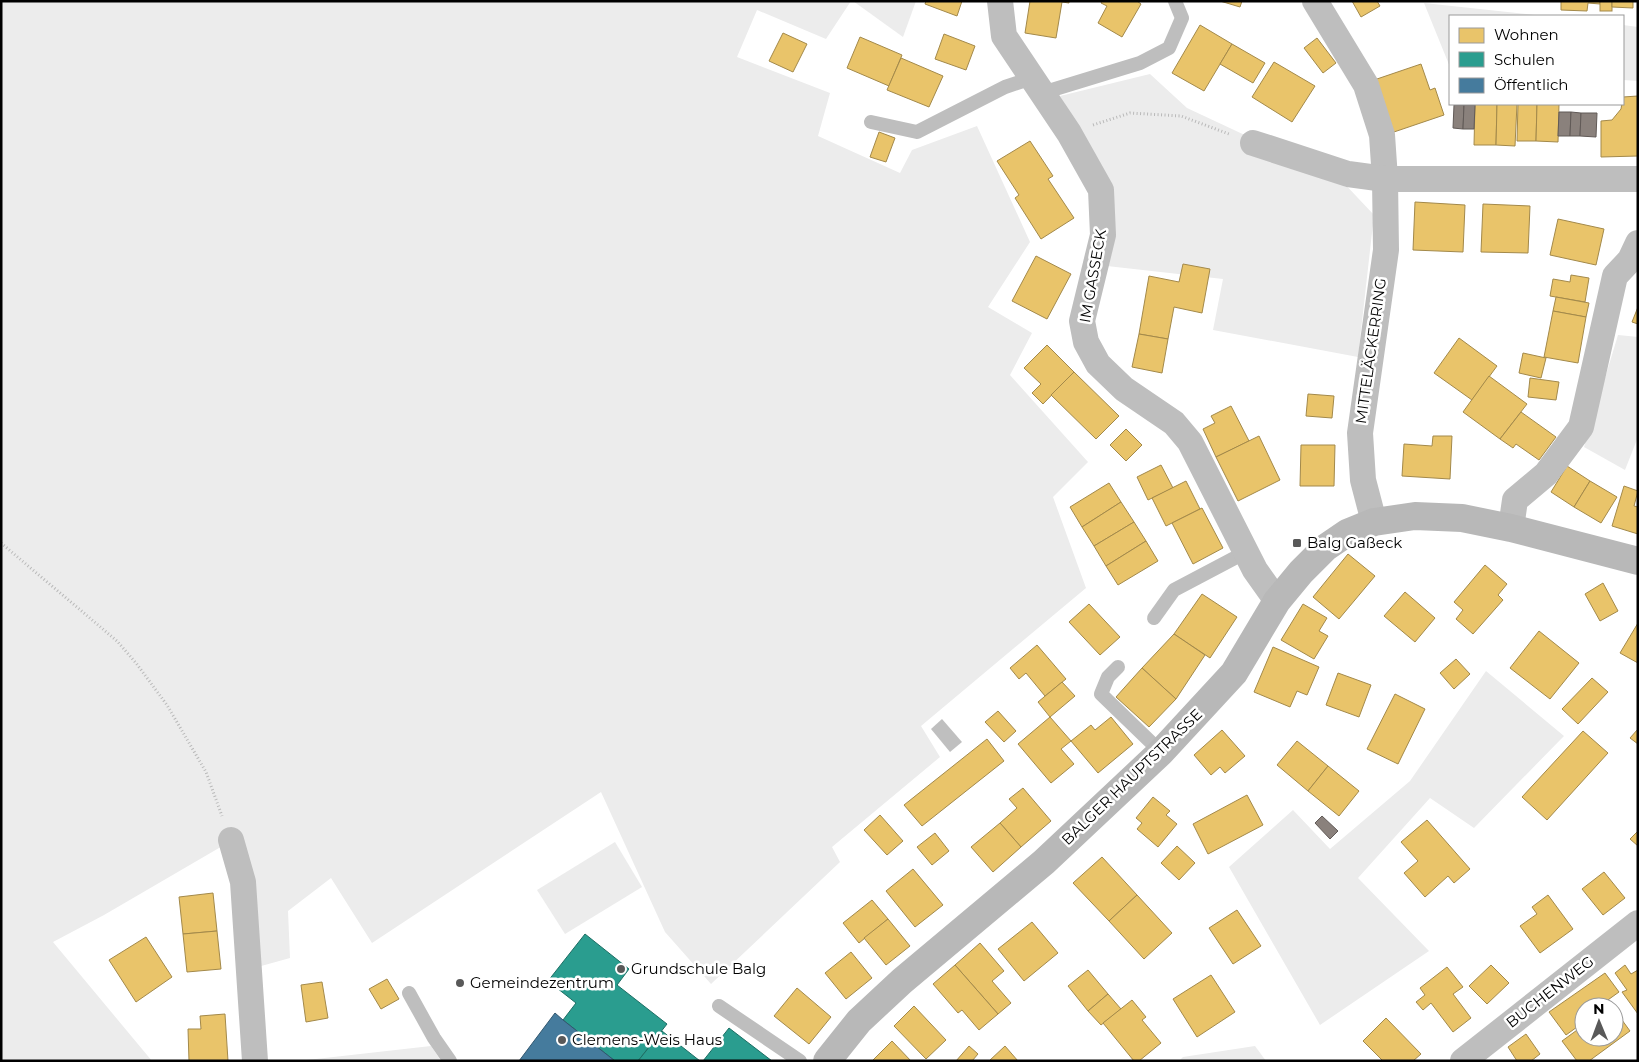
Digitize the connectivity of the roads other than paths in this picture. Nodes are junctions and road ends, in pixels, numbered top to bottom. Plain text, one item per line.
1 (1000, 1) edge
2 (1175, 1) edge
3 (1315, 1) edge
4 (1037, 86) junction
5 (871, 122) dead end
6 (1253, 144) road end
7 (1385, 179) junction
8 (1638, 179) edge
9 (1638, 243) edge
10 (1374, 522) junction
11 (1511, 528) junction
12 (1246, 552) junction
13 (1638, 561) edge
14 (1277, 601) junction
15 (1154, 618) dead end
16 (1118, 667) dead end
17 (1161, 752) junction
18 (231, 840) road end
19 (1638, 923) edge
20 (409, 993) dead end
21 (719, 1006) dead end
22 (255, 1061) edge
23 (450, 1061) edge
24 (800, 1061) edge
25 (827, 1061) edge
26 (1463, 1061) edge

1 - 4 street, IM GASSECK
2 - 4 lane
3 - 7 street, MITTELÄCKERRING
4 - 5 lane
4 - 12 street, IM GASSECK
6 - 7 street
7 - 8 street
7 - 10 street, MITTELÄCKERRING
9 - 11 street
10 - 11 street, BALGER HAUPTSTRASSE
10 - 14 street, BALGER HAUPTSTRASSE
11 - 13 street, BALGER HAUPTSTRASSE
12 - 14 street, IM GASSECK
12 - 15 lane
14 - 17 street, BALGER HAUPTSTRASSE
16 - 17 lane
17 - 25 street, BALGER HAUPTSTRASSE
18 - 22 street
19 - 26 street, BUCHENWEG
20 - 23 lane
21 - 24 lane

